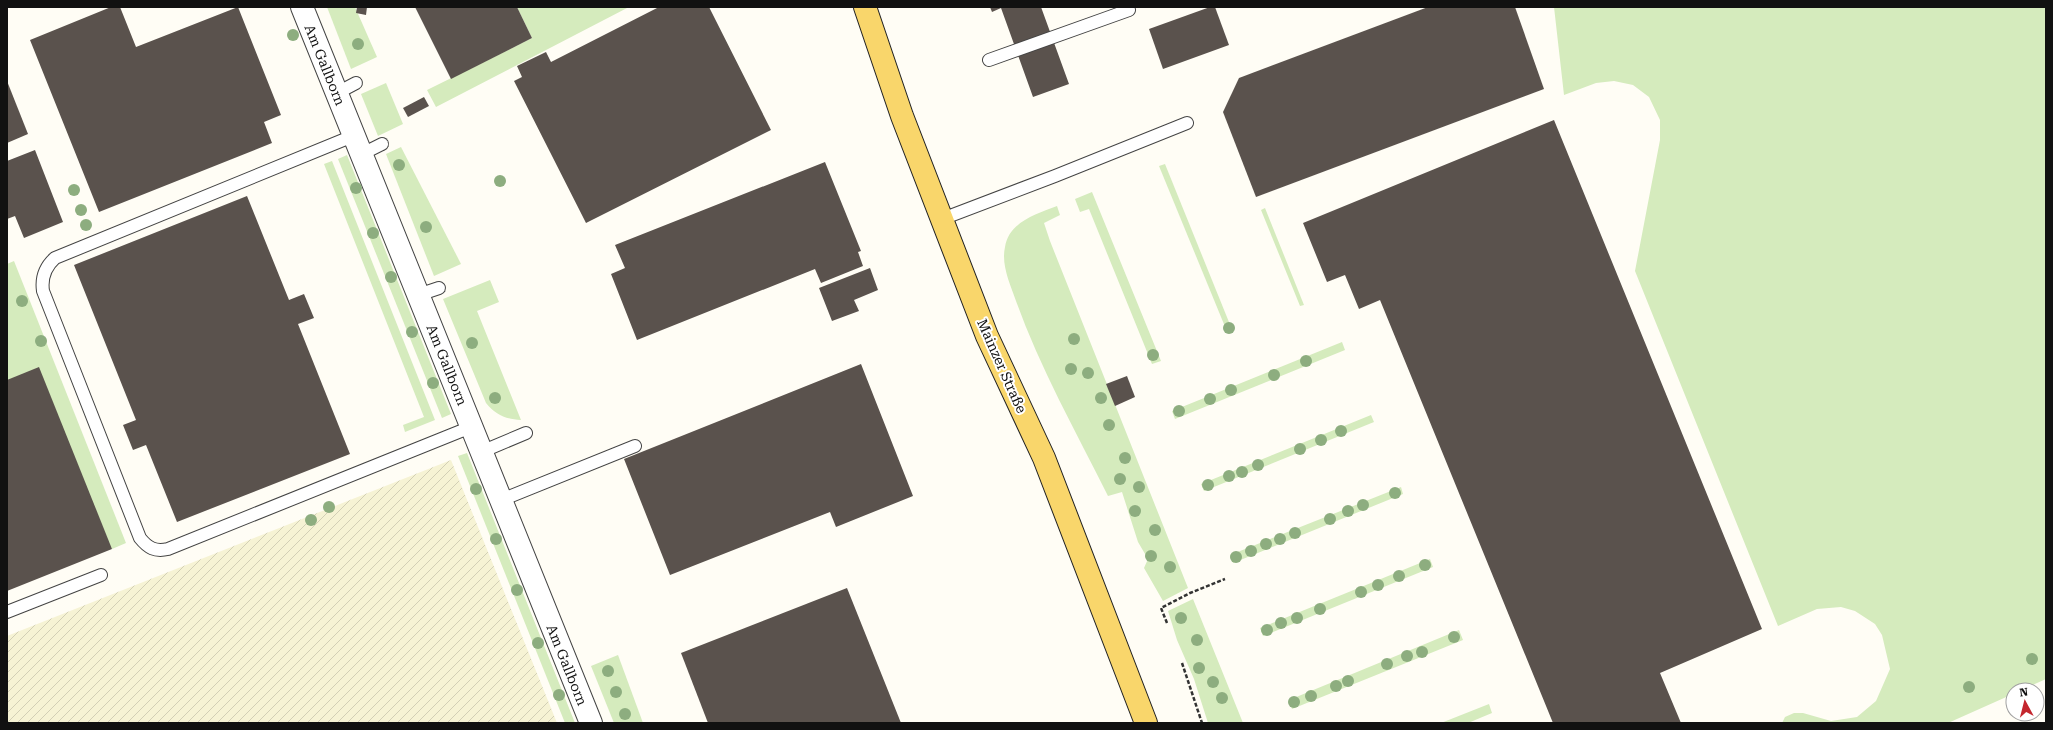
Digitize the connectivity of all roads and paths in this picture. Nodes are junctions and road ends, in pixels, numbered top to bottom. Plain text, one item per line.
1 (302, 7) edge
2 (866, 7) edge
3 (1129, 10) dead end
4 (989, 60) dead end
5 (356, 83) dead end
6 (336, 92) junction
7 (1187, 123) dead end
8 (382, 144) dead end
9 (357, 145) junction
10 (942, 219) junction
11 (439, 288) dead end
12 (418, 295) junction
13 (472, 427) junction
14 (526, 434) dead end
15 (635, 446) dead end
16 (481, 452) junction
17 (501, 500) junction
18 (101, 575) dead end
19 (1225, 579) dead end
20 (7, 612) edge
21 (1167, 623) dead end
22 (1182, 663) dead end
23 (591, 723) edge
24 (1146, 723) edge
25 (1202, 723) edge

1 - 6 street, Am Gallborn
2 - 10 main road, Mainzer Straße
3 - 4 lane
5 - 6 lane
6 - 9 street, Am Gallborn
7 - 10 lane
8 - 9 lane
9 - 12 street, Am Gallborn
9 - 13 lane
10 - 24 main road, Mainzer Straße
11 - 12 lane
12 - 13 street, Am Gallborn
13 - 16 street, Am Gallborn
14 - 16 lane
15 - 17 lane
16 - 17 street, Am Gallborn
17 - 23 street, Am Gallborn
18 - 20 lane
19 - 21 path
22 - 25 path

